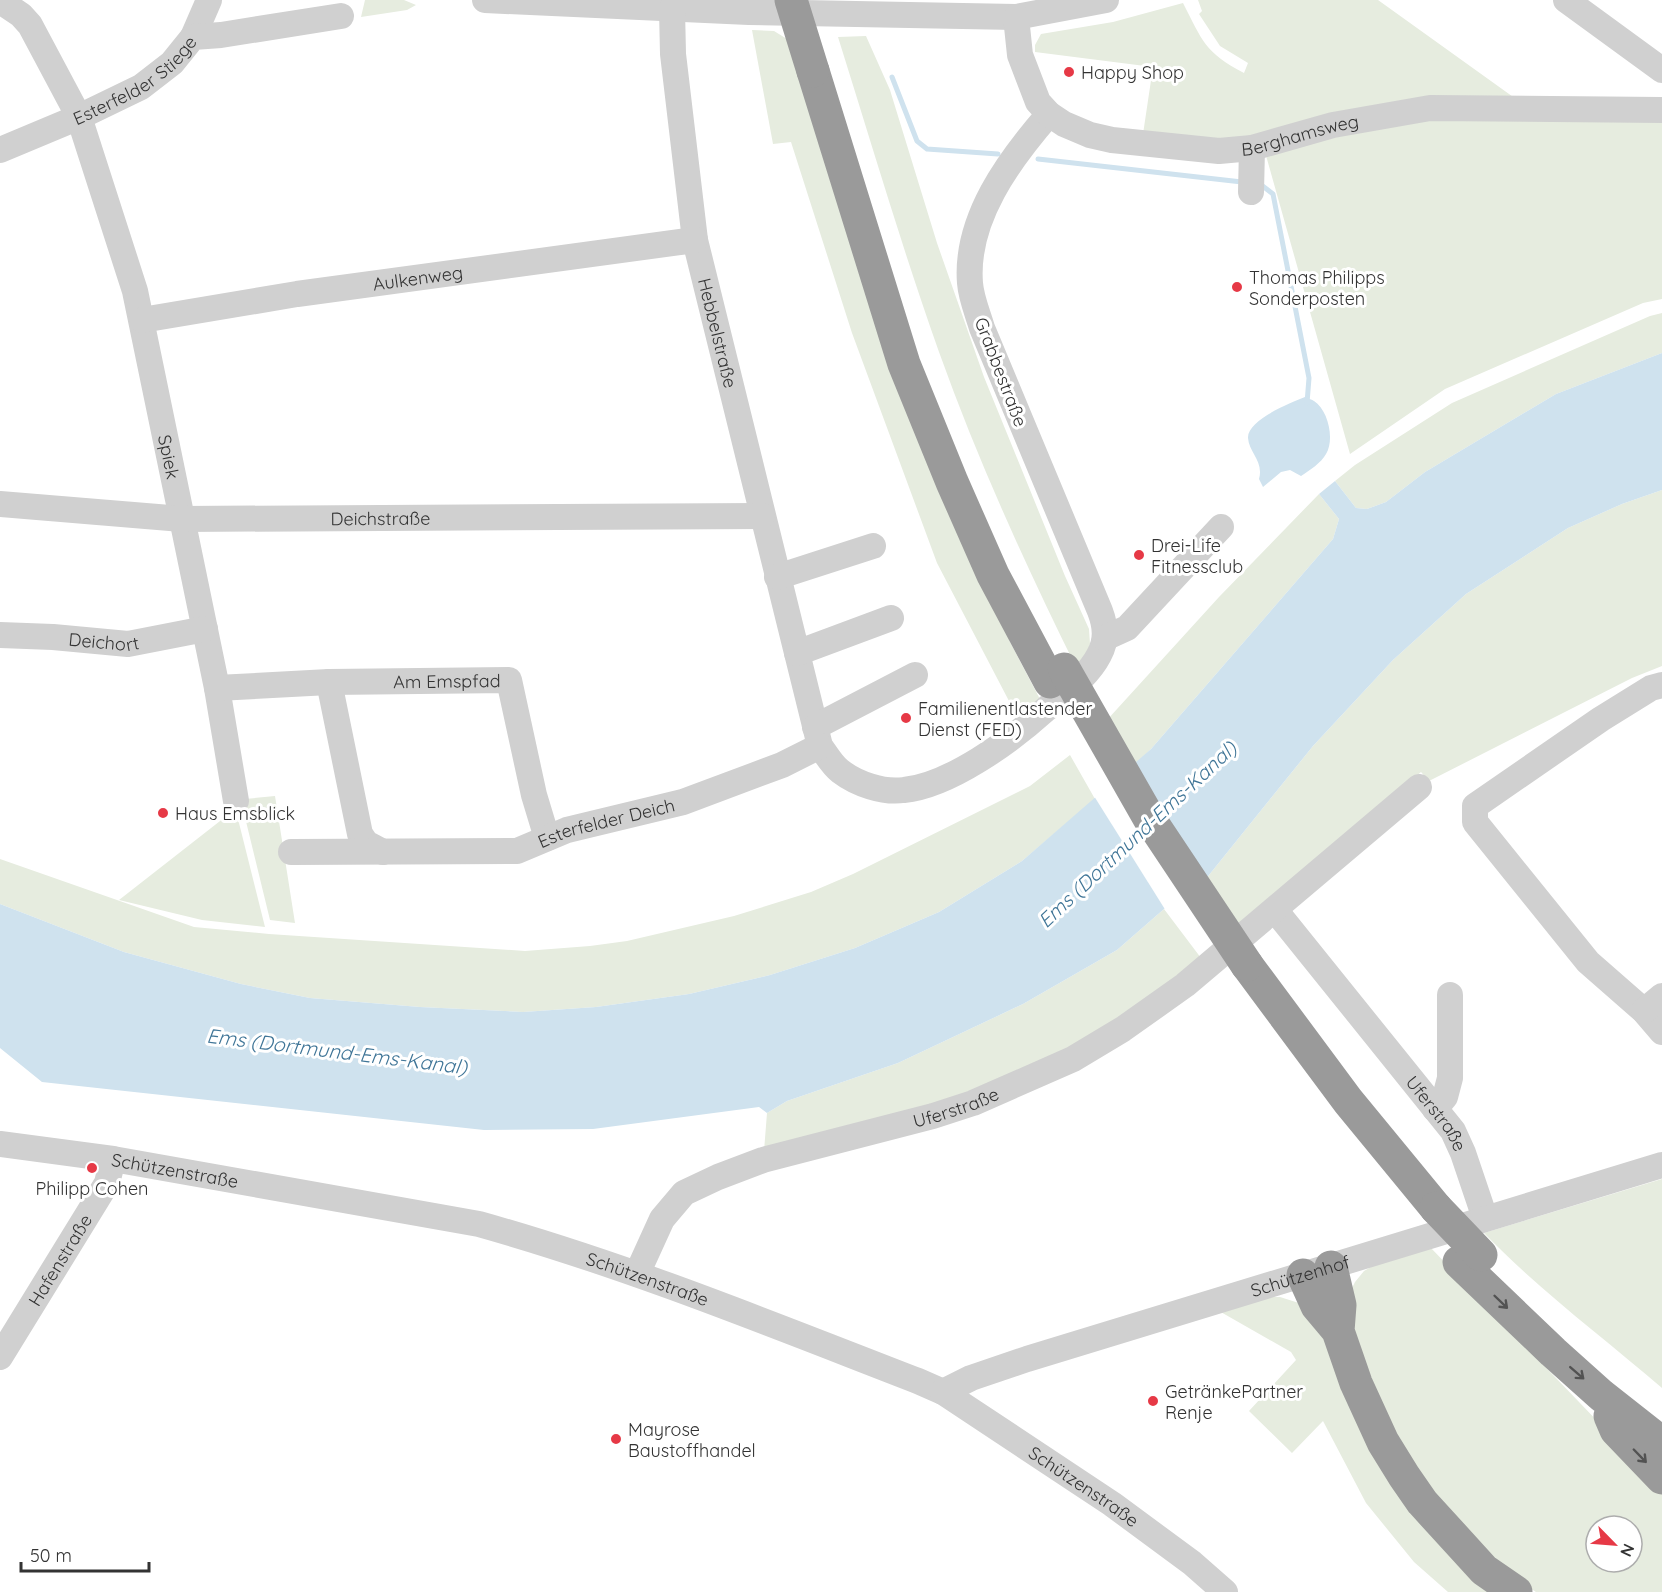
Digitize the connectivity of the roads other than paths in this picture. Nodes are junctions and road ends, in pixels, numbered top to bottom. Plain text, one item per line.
1 (209, 0) edge
2 (485, 0) edge
3 (791, 0) edge
4 (811, 0) edge
5 (1106, 0) edge
6 (1566, 0) edge
7 (0, 1) edge
8 (672, 9) junction
9 (342, 16) dead end
10 (1016, 17) junction
11 (193, 37) junction
12 (1662, 70) edge
13 (823, 71) junction
14 (1662, 110) edge
15 (1049, 114) junction
16 (79, 117) junction
17 (1252, 148) junction
18 (0, 150) edge
19 (1251, 192) dead end
20 (695, 240) junction
21 (142, 320) junction
22 (0, 504) edge
23 (762, 516) junction
24 (182, 519) junction
25 (1221, 527) dead end
26 (873, 546) dead end
27 (777, 577) junction
28 (891, 618) dead end
29 (205, 629) junction
30 (0, 635) edge
31 (1105, 638) junction
32 (797, 652) junction
33 (915, 675) dead end
34 (329, 682) junction
35 (1662, 685) edge
36 (217, 688) junction
37 (818, 736) junction
38 (1419, 787) dead end
39 (236, 801) dead end
40 (547, 838) junction
41 (291, 852) dead end
42 (383, 852) junction
43 (1275, 910) junction
44 (1450, 995) dead end
45 (1653, 1004) edge
46 (1662, 1032) edge
47 (1435, 1109) junction
48 (0, 1144) edge
49 (112, 1159) junction
50 (1662, 1165) edge
51 (1485, 1218) junction
52 (1470, 1258) junction
53 (1317, 1271) junction
54 (637, 1274) junction
55 (0, 1357) edge
56 (943, 1392) junction
57 (1601, 1395) junction
58 (1662, 1416) edge
59 (1662, 1443) edge
60 (1662, 1478) edge
61 (1225, 1592) edge
62 (1516, 1592) edge

1 - 11 street
2 - 8 street
3 - 13 highway, bridge
4 - 13 highway
5 - 10 street
6 - 12 street
7 - 16 street, Spiek
8 - 10 street
8 - 20 street, Hebbelstraße
9 - 11 street, Esterfelder Stiege
10 - 15 street, Berghamsweg
11 - 16 street, Esterfelder Stiege
13 - 52 highway
14 - 17 street, Berghamsweg
15 - 17 street, Berghamsweg
15 - 31 street, Grabbestraße
16 - 18 street, Esterfelder Stiege
16 - 21 street, Spiek
17 - 19 street
20 - 21 street, Aulkenweg
20 - 23 street, Hebbelstraße
21 - 24 street, Spiek
22 - 24 street, Deichstraße
23 - 24 street, Deichstraße
23 - 27 street, Hebbelstraße
24 - 29 street, Spiek
25 - 31 street
26 - 27 street
27 - 32 street, Hebbelstraße
28 - 32 street
29 - 30 street, Deichort
29 - 36 street, Spiek
31 - 37 street
32 - 37 street, Hebbelstraße
33 - 37 street
34 - 36 street, Am Emspfad
34 - 40 street, Am Emspfad
34 - 42 street
35 - 45 street
36 - 39 street, Spiek
37 - 40 street, Esterfelder Deich
38 - 43 street, Uferstraße
40 - 42 street, Esterfelder Deich
41 - 42 street, Esterfelder Deich
43 - 47 street, Uferstraße
43 - 54 street, Uferstraße
44 - 47 street
45 - 46 street
47 - 51 street, Uferstraße
48 - 49 street, Schützenstraße
49 - 54 street, Schützenstraße
49 - 55 street, Hafenstraße
50 - 51 street, Schützenhof
51 - 53 street, Schützenhof
52 -> 57 highway
52 - 58 highway
53 - 56 street, Schützenhof
53 - 62 highway
54 - 56 street, Schützenstraße
56 - 61 street, Schützenstraße
57 - 59 highway
57 -> 60 highway

